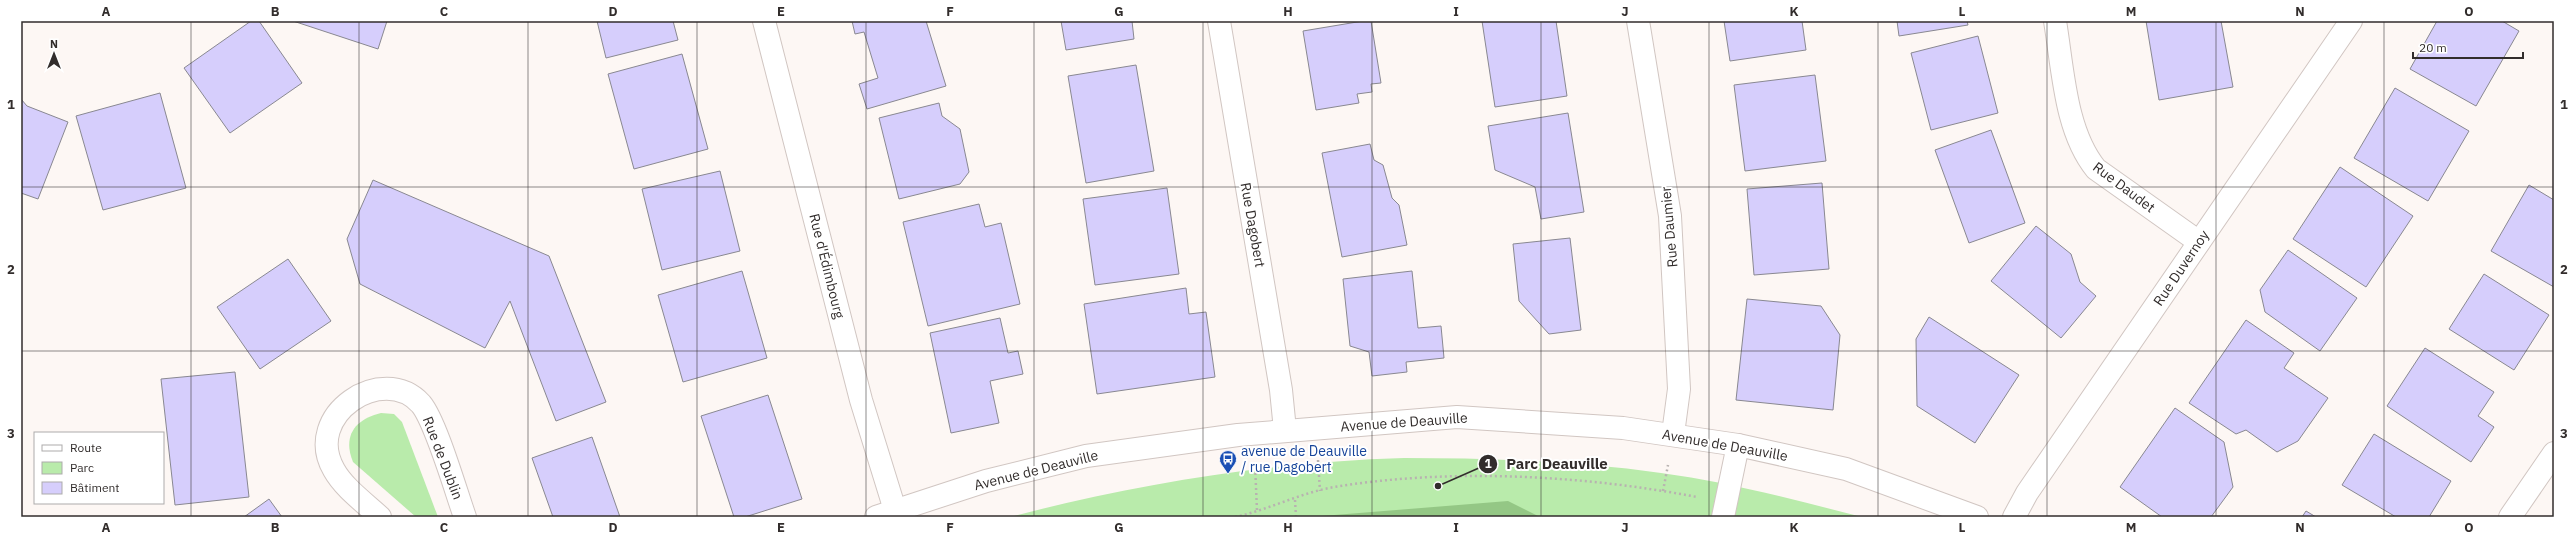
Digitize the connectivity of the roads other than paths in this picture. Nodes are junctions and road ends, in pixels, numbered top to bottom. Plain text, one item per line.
1 (764, 21) edge
2 (1219, 21) edge
3 (1638, 21) edge
4 (2055, 21) edge
5 (2351, 21) edge
6 (2198, 242) junction
7 (1285, 430) junction
8 (1673, 434) junction
9 (1738, 446) junction
10 (2554, 453) edge
11 (886, 514) edge
12 (380, 517) edge
13 (465, 517) edge
14 (1724, 517) edge
15 (1977, 517) edge
16 (2014, 517) edge
17 (2510, 517) edge

1 - 11 street, Rue d'Édimbourg
2 - 7 street, Rue Dagobert
3 - 8 street, Rue Daumier
4 - 6 street, Rue Daudet
5 - 6 street, Rue Duvernoy
6 - 16 street, Rue Duvernoy
7 - 8 street, Avenue de Deauville
7 - 11 street, Avenue de Deauville
8 - 9 street, Avenue de Deauville
9 - 14 street
9 - 15 street, Avenue de Deauville
10 - 17 street
12 - 13 street, Rue de Dublin

